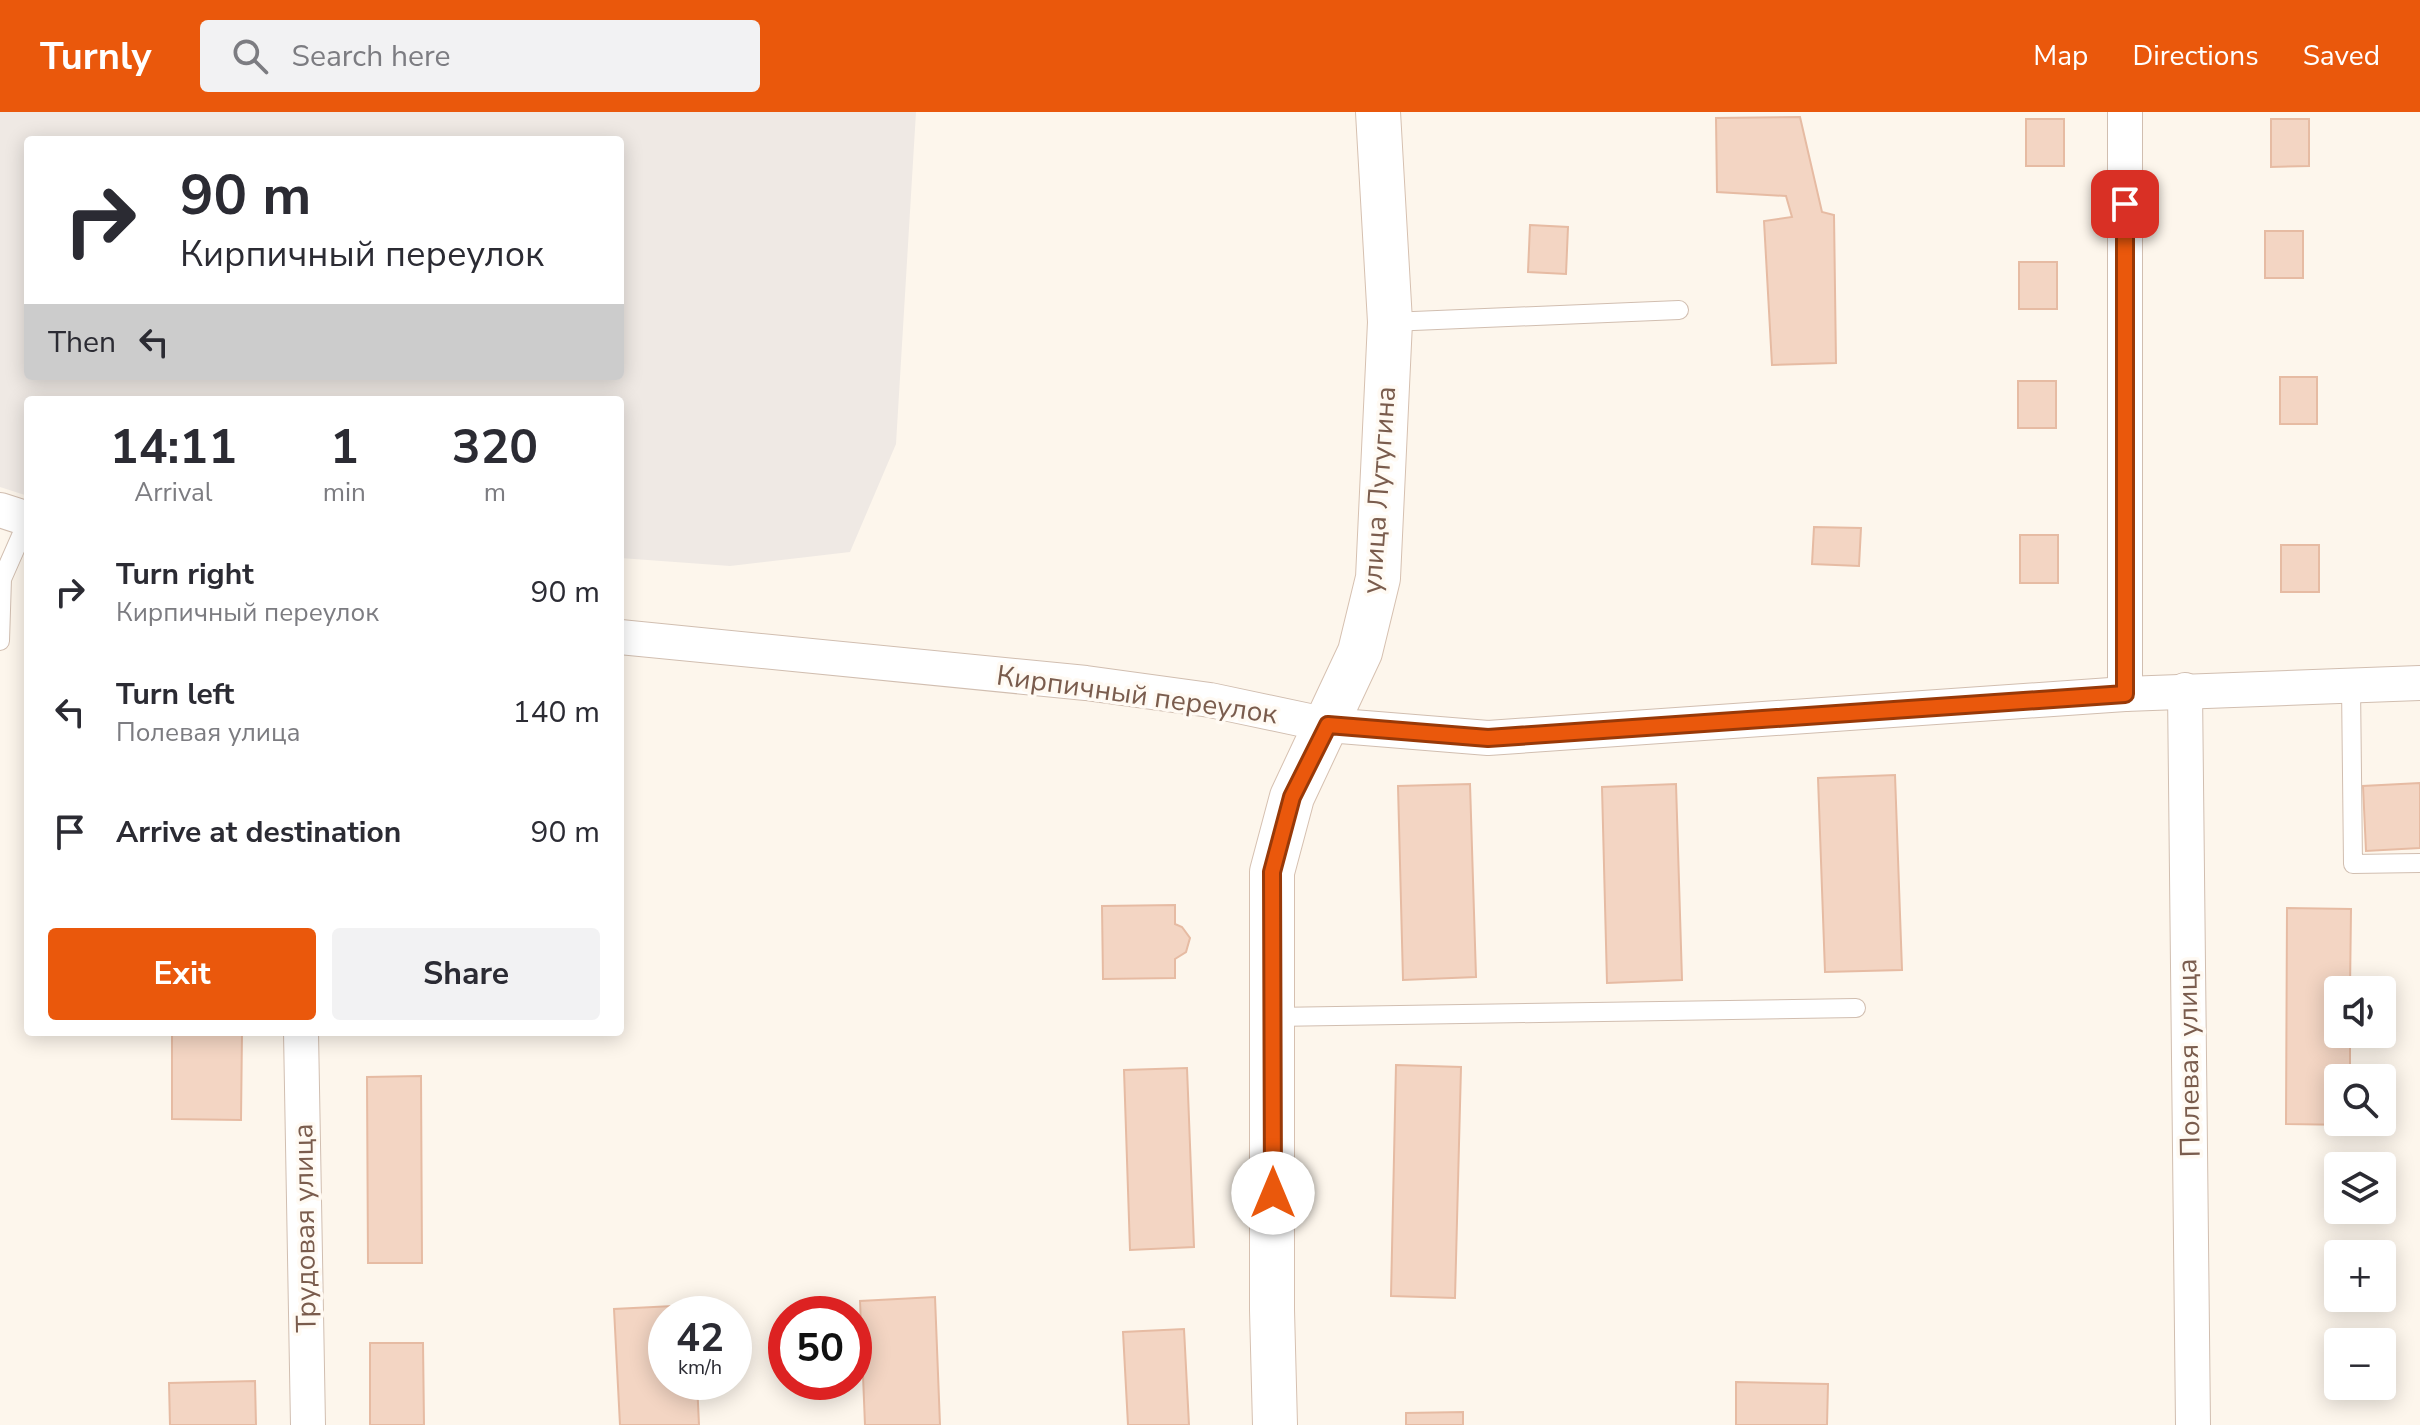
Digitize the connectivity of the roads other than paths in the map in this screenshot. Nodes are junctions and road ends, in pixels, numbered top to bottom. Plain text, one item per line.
1 (1378, 112) edge
2 (2125, 112) edge
3 (1679, 310) dead end
4 (1390, 322) junction
5 (0, 510) edge
6 (24, 518) edge
7 (24, 528) edge
8 (624, 637) edge
9 (0, 641) edge
10 (2420, 683) edge
11 (2351, 685) junction
12 (2185, 690) junction
13 (2125, 694) junction
14 (1328, 725) junction
15 (2420, 863) edge
16 (1856, 1008) dead end
17 (1273, 1017) junction
18 (301, 1036) edge
19 (308, 1425) edge
20 (1275, 1425) edge
21 (2193, 1425) edge

1 - 4 main road, улица Лутугина
2 - 13 street
3 - 4 lane
4 - 14 main road, улица Лутугина
5 - 6 street
7 - 9 lane
8 - 14 street, Кирпичный переулок
10 - 11 street, Кирпичный переулок
11 - 12 street, Кирпичный переулок
11 - 15 lane
12 - 13 street, Кирпичный переулок
12 - 21 street, Полевая улица
13 - 14 street, Кирпичный переулок
14 - 17 main road, улица Лутугина
16 - 17 lane
17 - 20 main road, улица Лутугина
18 - 19 street, Трудовая улица

